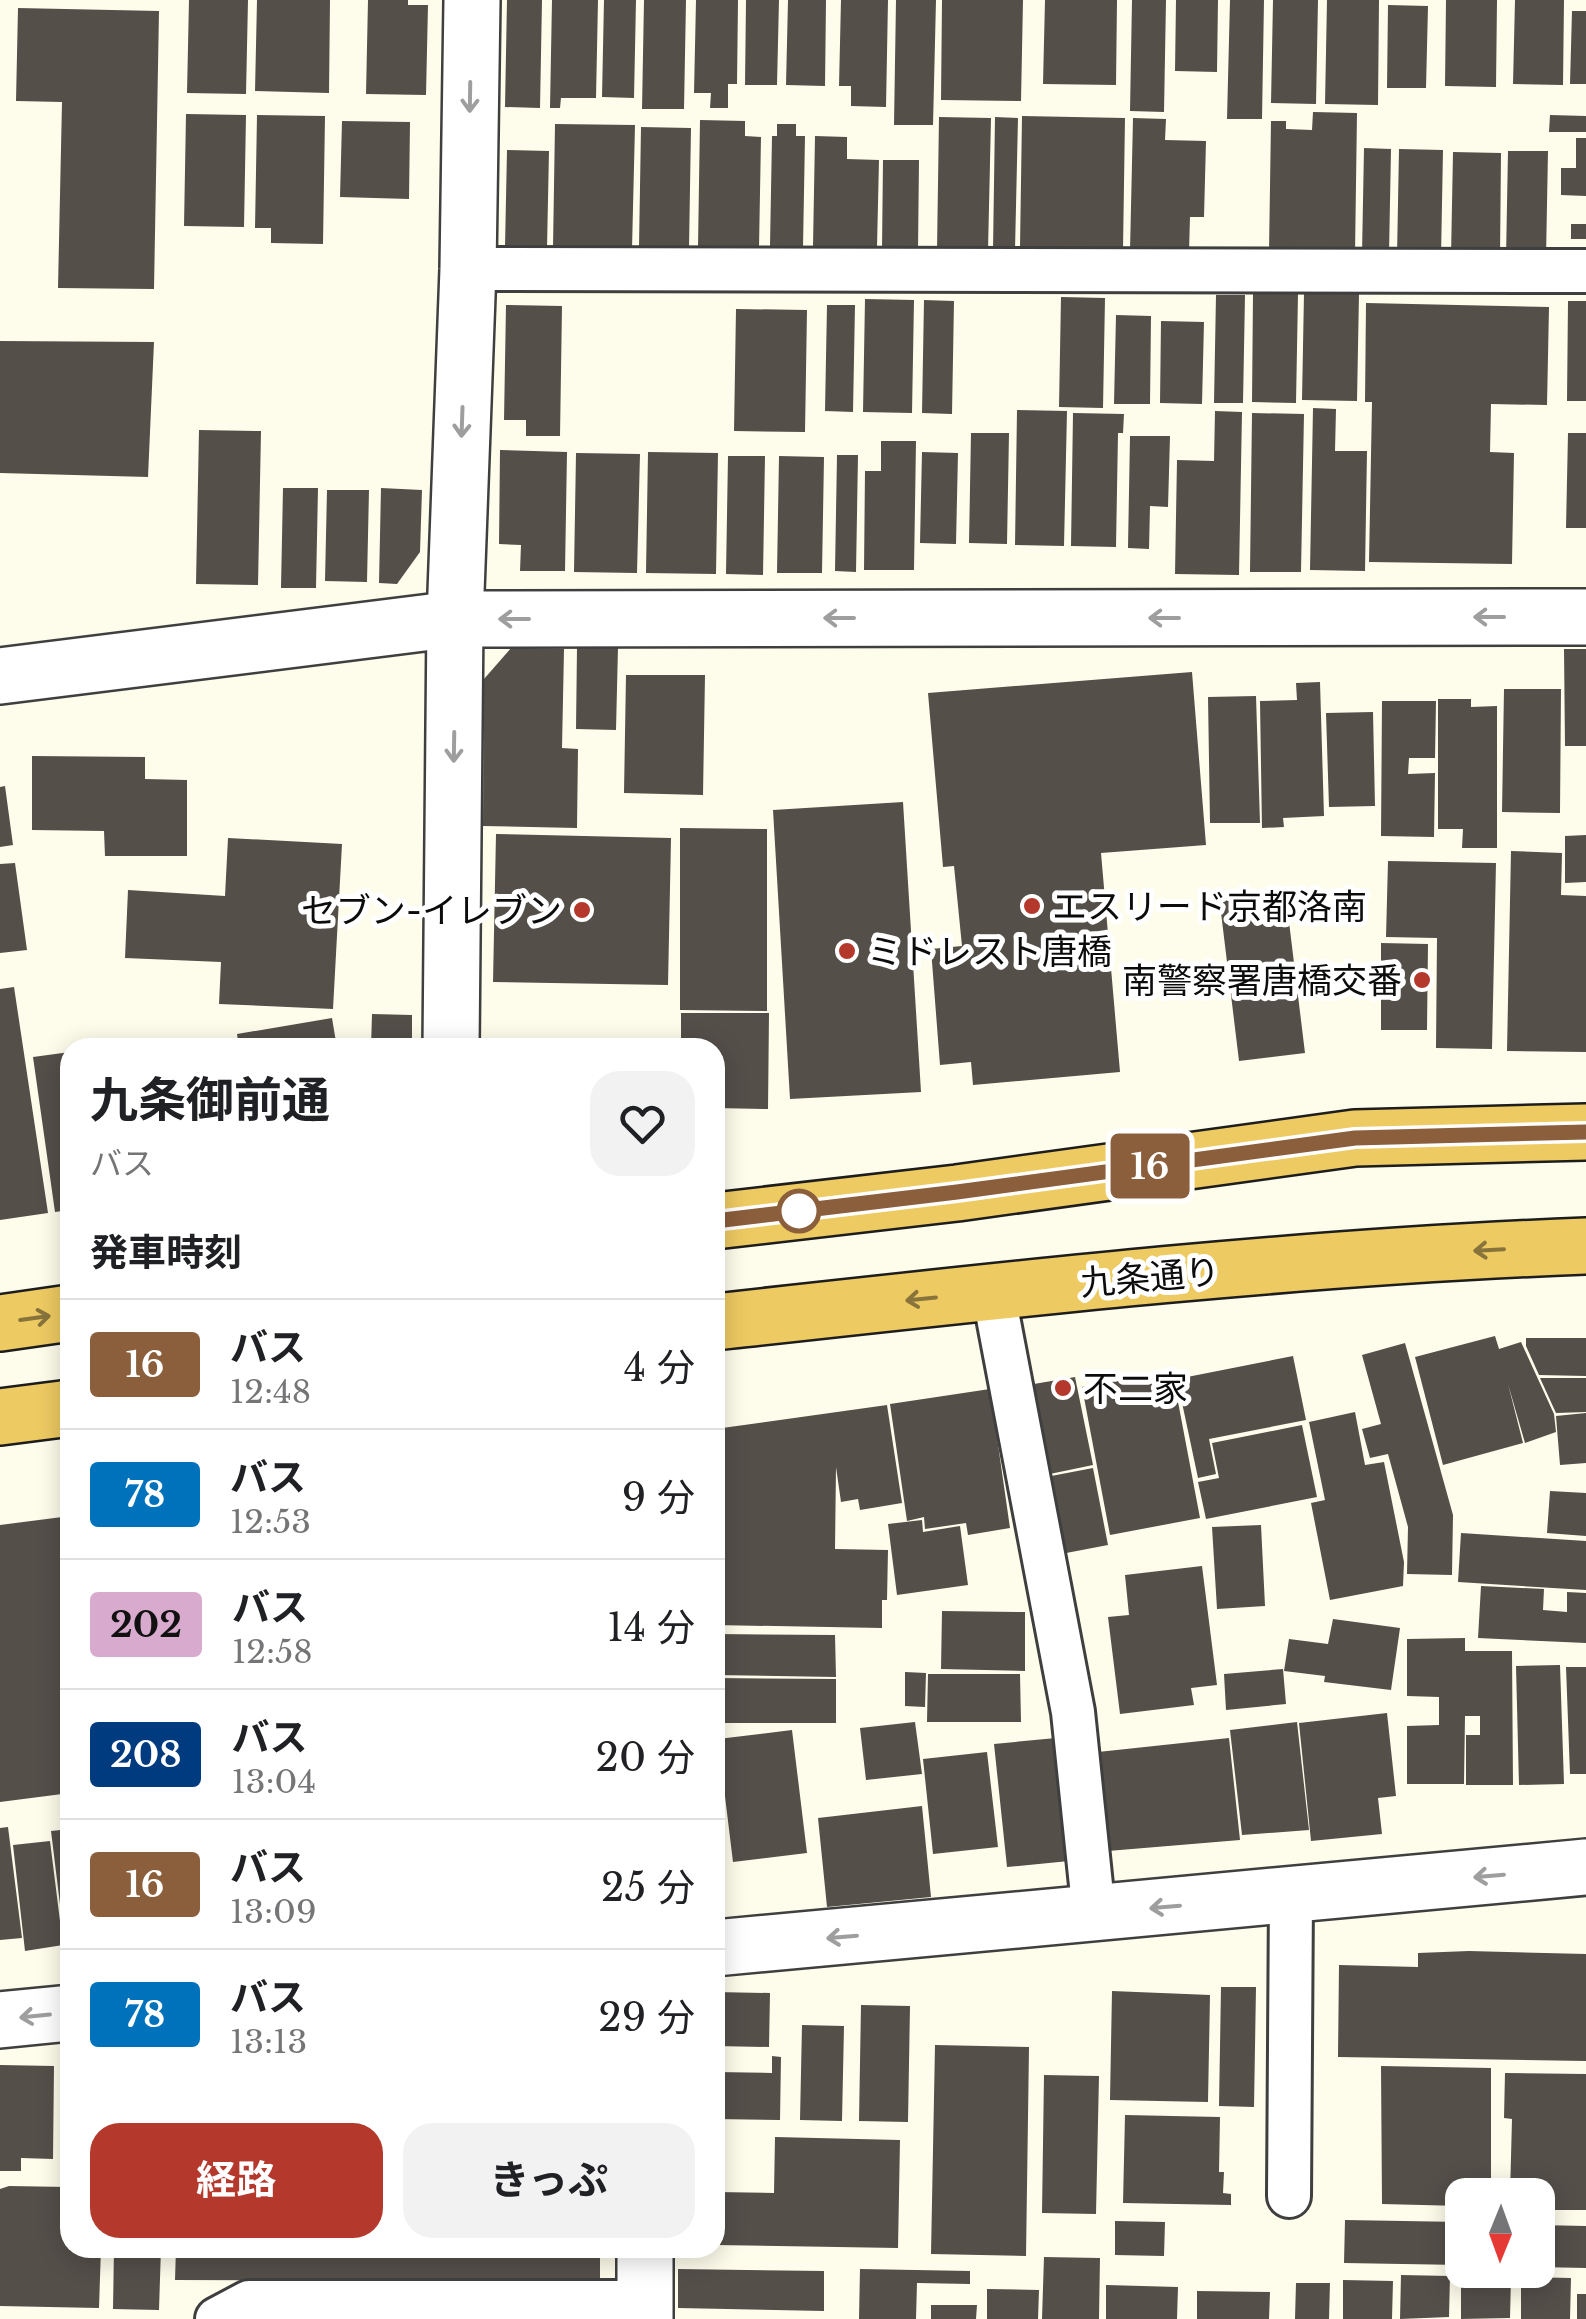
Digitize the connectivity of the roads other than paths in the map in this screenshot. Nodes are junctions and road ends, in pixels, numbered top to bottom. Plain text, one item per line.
1 (472, 0) edge
2 (468, 269) junction
3 (1586, 271) edge
4 (1586, 617) edge
5 (455, 619) junction
6 (0, 676) edge
7 (451, 1038) edge
8 (1586, 1132) edge
9 (725, 1221) edge
10 (1586, 1246) edge
11 (993, 1291) junction
12 (60, 1314) edge
13 (725, 1321) edge
14 (0, 1322) edge
15 (60, 1409) edge
16 (0, 1417) edge
17 (1586, 1867) edge
18 (1291, 1895) junction
19 (1094, 1914) junction
20 (725, 1947) edge
21 (60, 2014) edge
22 (0, 2020) edge
23 (1289, 2196) dead end
24 (645, 2258) edge
25 (645, 2310) edge
26 (217, 2319) edge

1 -> 2 street
2 - 3 lane
2 -> 5 street
4 -> 5 street
5 - 6 street
5 -> 7 street
8 - 9 highway
10 -> 11 highway, 九条通り
11 -> 13 highway, 九条通り
11 - 19 lane
14 -> 12 highway
15 - 16 highway
17 -> 18 street
18 -> 19 street
18 - 23 lane
19 -> 20 street
21 -> 22 street
24 - 25 street
25 - 26 lane

